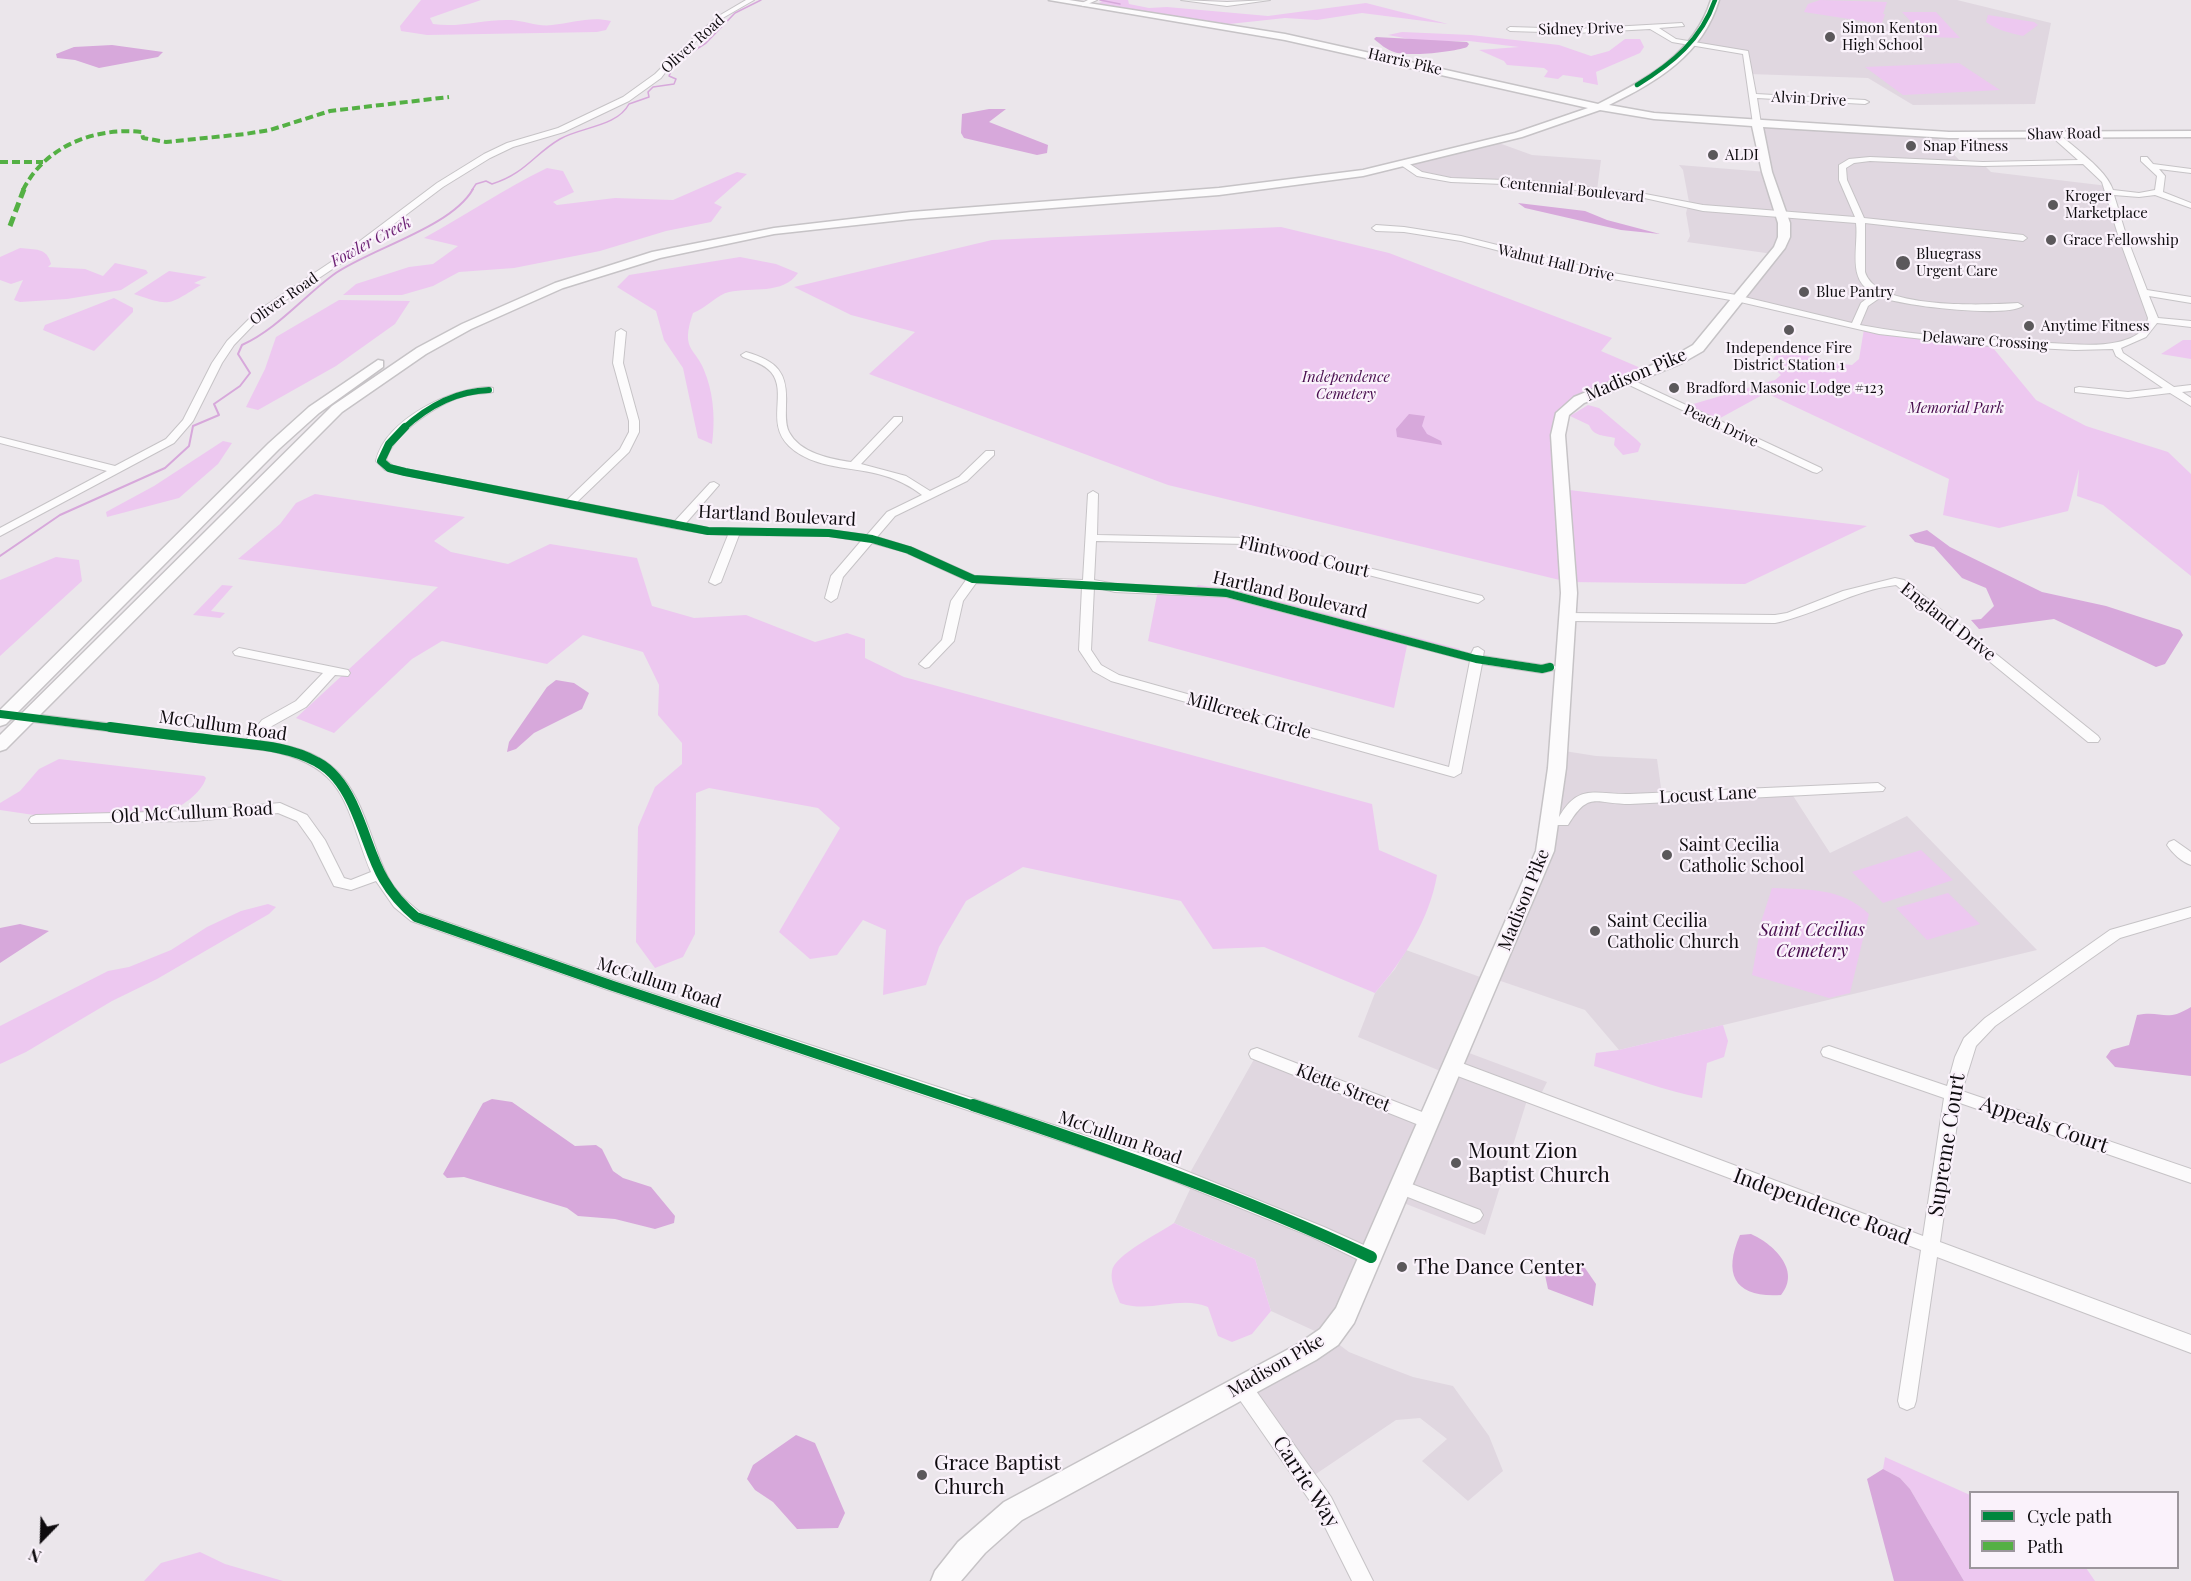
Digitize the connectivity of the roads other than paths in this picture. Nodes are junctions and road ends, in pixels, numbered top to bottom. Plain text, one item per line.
1 (751, 0) edge
2 (1053, 0) edge
3 (1094, 0) edge
4 (1184, 0) edge
5 (1267, 0) edge
6 (1714, 0) edge
7 (1083, 4) junction
8 (1682, 25) dead end
9 (1652, 27) junction
10 (1510, 29) dead end
11 (1692, 45) junction
12 (1753, 96) junction
13 (1865, 102) dead end
14 (1596, 107) junction
15 (1757, 124) junction
16 (2054, 134) junction
17 (2191, 134) edge
18 (2087, 162) junction
19 (1402, 163) junction
20 (2191, 171) edge
21 (2110, 192) junction
22 (2157, 194) junction
23 (2191, 206) edge
24 (1781, 214) junction
25 (1860, 220) junction
26 (1376, 228) dead end
27 (2023, 238) dead end
28 (2144, 292) junction
29 (1880, 293) junction
30 (1737, 298) junction
31 (2191, 298) edge
32 (2018, 306) dead end
33 (2153, 320) junction
34 (2191, 324) edge
35 (1856, 327) junction
36 (621, 332) dead end
37 (2115, 346) junction
38 (746, 355) dead end
39 (1626, 381) junction
40 (2169, 387) junction
41 (2191, 388) edge
42 (489, 390) dead end
43 (2079, 390) dead end
44 (2191, 403) edge
45 (898, 419) dead end
46 (0, 440) edge
47 (990, 453) dead end
48 (853, 466) junction
49 (117, 470) junction
50 (1817, 470) dead end
51 (714, 485) dead end
52 (1093, 494) dead end
53 (929, 495) junction
54 (569, 504) junction
55 (677, 526) junction
56 (0, 533) edge
57 (734, 533) junction
58 (1090, 538) junction
59 (872, 539) junction
60 (973, 579) junction
61 (715, 582) dead end
62 (1093, 584) junction
63 (831, 598) dead end
64 (1478, 599) dead end
65 (1567, 617) junction
66 (239, 652) dead end
67 (1477, 655) junction
68 (925, 664) dead end
69 (1557, 668) junction
70 (2, 716) edge
71 (27, 718) junction
72 (2093, 739) dead end
73 (245, 744) junction
74 (0, 745) edge
75 (1878, 788) dead end
76 (36, 820) dead end
77 (1551, 820) junction
78 (2174, 845) dead end
79 (2191, 860) edge
80 (379, 875) junction
81 (2191, 912) edge
82 (1829, 1052) dead end
83 (1257, 1054) dead end
84 (1453, 1067) junction
85 (1953, 1094) junction
86 (1429, 1122) junction
87 (2191, 1176) edge
88 (1401, 1187) junction
89 (1474, 1215) dead end
90 (1931, 1248) junction
91 (1371, 1257) junction
92 (2191, 1344) edge
93 (1242, 1387) junction
94 (1907, 1401) dead end
95 (945, 1581) edge
96 (1363, 1581) edge

1 - 49 street, Oliver Road
2 - 7 main road, Harris Pike
3 - 7 street
4 - 5 street
6 - 11 main road
7 - 14 main road, Harris Pike
8 - 9 street, Sidney Drive
9 - 10 street, Sidney Drive
9 - 11 street
11 - 12 street, Madison Pike
11 - 14 main road
12 - 13 street, Alvin Drive
12 - 15 street, Madison Pike
14 - 15 main road, Harris Pike
14 - 19 main road
15 - 16 main road, Shaw Road
15 - 24 main road, Madison Pike
16 - 17 main road, Shaw Road
16 - 18 street
18 - 21 street
18 - 25 street
19 - 24 street, Centennial Boulevard
19 - 70 main road
19 - 71 main road
20 - 22 street
21 - 22 street
21 - 28 street
22 - 23 street
24 - 25 street, Centennial Boulevard
24 - 30 main road, Madison Pike
25 - 27 street
25 - 29 street
26 - 30 street, Walnut Hall Drive
28 - 31 street
28 - 33 street
29 - 32 street
29 - 35 street
30 - 35 street, Delaware Crossing
30 - 39 main road, Madison Pike
33 - 34 street
33 - 37 street, Delaware Crossing
35 - 37 street, Delaware Crossing
36 - 54 street
37 - 40 street
38 - 48 street
39 - 50 street, Peach Drive
39 - 65 main road, Madison Pike
40 - 41 street
40 - 43 street
40 - 44 street
42 - 54 street, Hartland Boulevard
45 - 48 street
46 - 49 street
47 - 53 street
48 - 53 street
49 - 56 street, Oliver Road
51 - 55 street
52 - 58 street, Millcreek Circle
53 - 59 street
54 - 55 street, Hartland Boulevard
55 - 57 street, Hartland Boulevard
57 - 59 street, Hartland Boulevard
57 - 61 street
58 - 62 street, Millcreek Circle
58 - 64 street, Flintwood Court
59 - 60 street, Hartland Boulevard
59 - 63 street
60 - 62 street, Hartland Boulevard
60 - 68 street
62 - 67 street, Hartland Boulevard
62 - 67 street, Millcreek Circle
65 - 69 main road, Madison Pike
65 - 72 street, England Drive
66 - 73 street
67 - 69 street, Hartland Boulevard
69 - 77 main road, Madison Pike
70 - 71 street, McCullum Road
71 - 73 street, McCullum Road
71 - 74 main road
73 - 80 street, McCullum Road
75 - 77 street, Locust Lane
76 - 80 street, Old McCullum Road
77 - 84 main road, Madison Pike
78 - 79 street
80 - 91 street, McCullum Road
81 - 85 street, Supreme Court
82 - 85 street, Appeals Court
83 - 86 street, Klette Street
84 - 86 main road, Madison Pike
84 - 90 street, Independence Road
85 - 87 street, Appeals Court
85 - 90 street, Supreme Court
86 - 88 main road, Madison Pike
88 - 89 street
88 - 91 main road, Madison Pike
90 - 92 street, Independence Road
90 - 94 street, Supreme Court
91 - 93 main road, Madison Pike
93 - 95 main road, Madison Pike
93 - 96 street, Carrie Way

